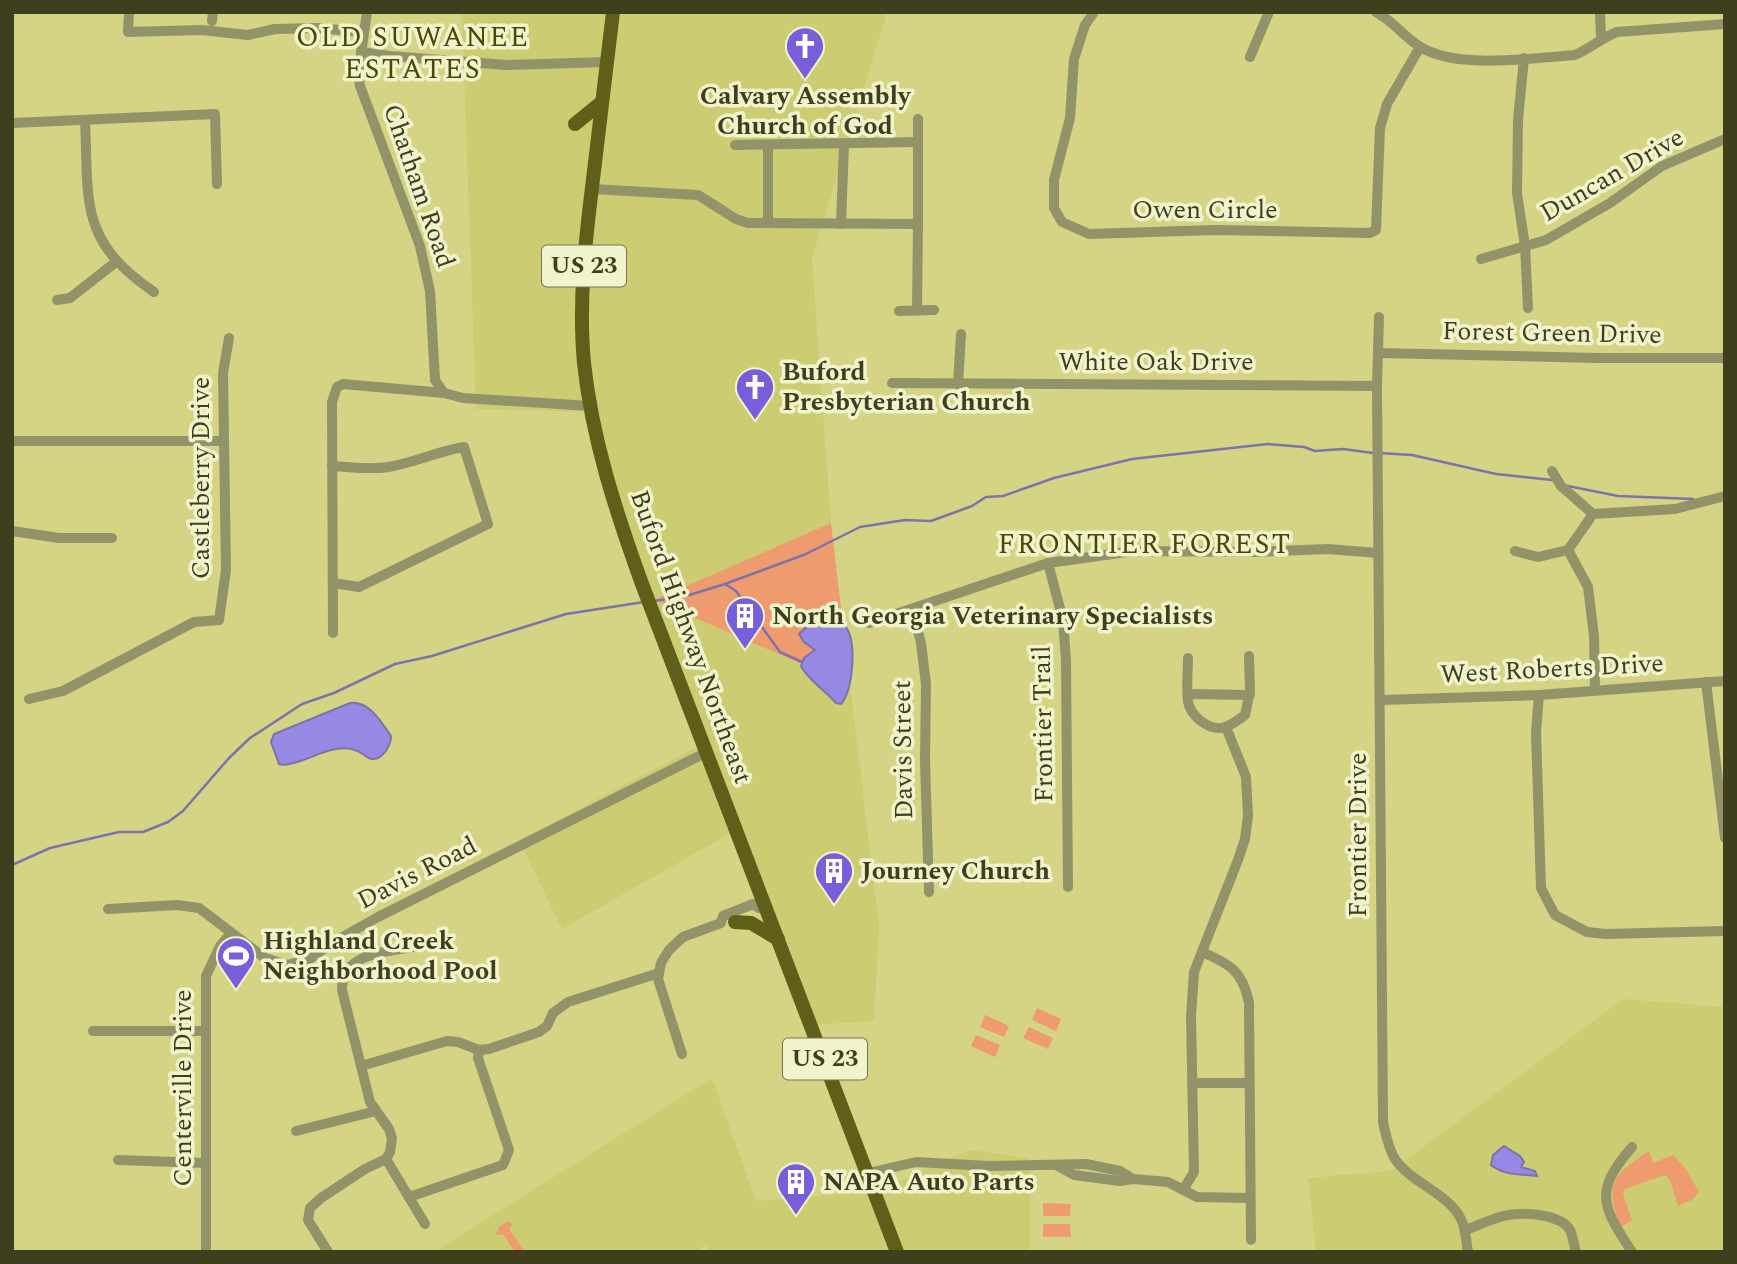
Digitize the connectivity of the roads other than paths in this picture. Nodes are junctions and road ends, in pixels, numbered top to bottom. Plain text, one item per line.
1 (129, 12) edge
2 (367, 12) edge
3 (613, 12) edge
4 (1094, 12) edge
5 (1269, 12) edge
6 (1376, 12) edge
7 (1600, 12) edge
8 (1725, 24) edge
9 (363, 32) junction
10 (1601, 38) junction
11 (1420, 47) junction
12 (361, 52) junction
13 (1250, 57) dead end
14 (1524, 58) junction
15 (607, 62) junction
16 (602, 102) junction
17 (918, 119) dead end
18 (85, 120) junction
19 (12, 123) edge
20 (575, 124) dead end
21 (1725, 139) edge
22 (918, 142) junction
23 (844, 144) junction
24 (735, 145) dead end
25 (768, 145) junction
26 (217, 184) dead end
27 (592, 189) junction
28 (768, 223) junction
29 (841, 224) junction
30 (918, 224) junction
31 (1525, 246) junction
32 (1481, 259) dead end
33 (116, 262) junction
34 (154, 292) dead end
35 (57, 300) dead end
36 (1528, 308) dead end
37 (917, 310) junction
38 (934, 310) dead end
39 (899, 311) dead end
40 (1379, 317) dead end
41 (961, 334) dead end
42 (229, 338) dead end
43 (1378, 353) junction
44 (1725, 358) edge
45 (892, 383) dead end
46 (958, 384) junction
47 (1377, 386) junction
48 (444, 393) junction
49 (590, 406) junction
50 (12, 441) edge
51 (224, 441) junction
52 (332, 466) junction
53 (1552, 471) dead end
54 (1725, 496) edge
55 (1592, 514) junction
56 (12, 531) edge
57 (112, 537) dead end
58 (1568, 550) junction
59 (1515, 551) dead end
60 (1378, 553) junction
61 (1048, 563) junction
62 (333, 583) junction
63 (912, 609) junction
64 (869, 623) dead end
65 (333, 633) dead end
66 (1250, 656) dead end
67 (1188, 658) dead end
68 (1725, 681) edge
69 (1706, 682) junction
70 (1595, 690) junction
71 (1188, 694) junction
72 (1250, 695) junction
73 (1539, 695) junction
74 (29, 699) dead end
75 (1381, 700) junction
76 (1227, 727) junction
77 (707, 752) junction
78 (1725, 838) edge
79 (1068, 887) dead end
80 (929, 892) dead end
81 (762, 906) junction
82 (108, 909) dead end
83 (728, 922) junction
84 (1725, 931) edge
85 (231, 933) junction
86 (778, 939) junction
87 (413, 947) dead end
88 (1202, 952) junction
89 (659, 974) junction
90 (93, 1031) dead end
91 (206, 1031) junction
92 (479, 1050) junction
93 (682, 1054) dead end
94 (361, 1066) junction
95 (1194, 1083) junction
96 (1249, 1083) junction
97 (376, 1111) junction
98 (296, 1131) dead end
99 (1632, 1147) dead end
100 (118, 1160) dead end
101 (386, 1160) junction
102 (206, 1163) junction
103 (868, 1173) junction
104 (1183, 1190) junction
105 (409, 1197) junction
106 (1249, 1198) junction
107 (425, 1224) dead end
108 (1465, 1230) junction
109 (1251, 1240) dead end
110 (206, 1252) edge
111 (328, 1252) edge
112 (897, 1252) edge
113 (1468, 1252) edge
114 (1576, 1252) edge
115 (1632, 1252) edge

1 - 9 street
2 - 9 street, Chatham Road
3 - 15 main road, Buford Highway Northeast / US 23
4 - 11 street, Owen Circle
5 - 13 street
6 - 11 street
7 - 10 street
8 - 10 street
9 - 12 street, Chatham Road
10 - 14 street
11 - 14 street
12 - 15 street
12 - 48 street, Chatham Road
14 - 31 street
15 - 16 main road, Buford Highway Northeast / US 23
16 - 20 main road
16 - 27 main road, Buford Highway Northeast / US 23
17 - 22 street
18 - 19 street
18 - 26 street
18 - 33 street
21 - 31 street, Duncan Drive
22 - 23 street
22 - 30 street
23 - 25 street
23 - 29 street
24 - 25 street
25 - 28 street
27 - 28 street
27 - 49 main road, Buford Highway Northeast / US 23
28 - 29 street
29 - 30 street
30 - 37 street
31 - 32 street, Duncan Drive
31 - 36 street
33 - 34 street
33 - 35 street
37 - 38 street
37 - 39 street
40 - 43 street
41 - 46 street
42 - 51 street, Castleberry Drive
43 - 44 street, Forest Green Drive
43 - 47 street, Frontier Drive
45 - 46 street, White Oak Drive
46 - 47 street, White Oak Drive
47 - 60 street, Frontier Drive
48 - 49 street
48 - 52 street
49 - 77 main road, Buford Highway Northeast / US 23
50 - 51 street
51 - 74 street, Castleberry Drive
52 - 62 street
52 - 62 street
53 - 55 street
54 - 55 street
55 - 58 street
56 - 57 street
58 - 59 street
58 - 70 street
60 - 61 street
60 - 75 street, Frontier Drive
61 - 63 street
61 - 79 street, Frontier Trail
62 - 65 street
63 - 64 street
63 - 80 street, Davis Street
66 - 72 street
67 - 71 street
68 - 69 street, West Roberts Drive
69 - 70 street, West Roberts Drive
69 - 78 street
70 - 73 street, West Roberts Drive
71 - 72 street
71 - 76 street
72 - 76 street
73 - 75 street, West Roberts Drive
73 - 84 street
75 - 108 street, Frontier Drive
76 - 88 street
77 - 81 main road, Buford Highway Northeast / US 23
77 - 85 street, Davis Road
81 - 83 street
81 - 86 main road, Buford Highway Northeast / US 23
82 - 85 street, Davis Road
83 - 86 main road
83 - 89 street
85 - 91 street, Centerville Drive
86 - 103 main road, Buford Highway Northeast / US 23
87 - 94 street
88 - 95 street
88 - 96 street
89 - 92 street
89 - 93 street
90 - 91 street
91 - 102 street, Centerville Drive
92 - 94 street
92 - 105 street
94 - 97 street
95 - 96 street
95 - 104 street
96 - 106 street
97 - 98 street
97 - 101 street
99 - 115 street
100 - 102 street
101 - 105 street
101 - 111 street
102 - 110 street, Centerville Drive
103 - 104 street
103 - 112 main road, Buford Highway Northeast / US 23
104 - 106 street
105 - 107 street
106 - 109 street
108 - 113 street, Frontier Drive
108 - 114 street

